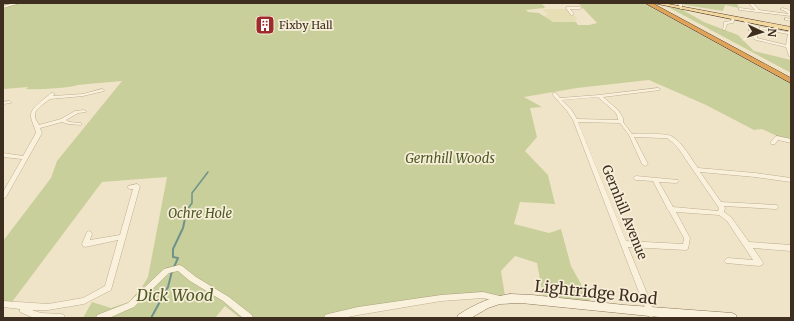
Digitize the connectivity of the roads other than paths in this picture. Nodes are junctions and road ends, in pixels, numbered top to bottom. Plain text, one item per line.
1 (19, 3) edge
2 (577, 3) edge
3 (648, 3) edge
4 (751, 3) edge
5 (658, 4) edge
6 (679, 6) edge
7 (3, 8) edge
8 (740, 9) dead end
9 (782, 9) dead end
10 (758, 11) junction
11 (572, 14) dead end
12 (786, 15) junction
13 (791, 15) edge
14 (733, 18) junction
15 (791, 20) edge
16 (724, 29) dead end
17 (758, 29) junction
18 (750, 30) dead end
19 (790, 33) edge
20 (790, 47) edge
21 (790, 54) edge
22 (791, 76) edge
23 (791, 81) edge
24 (658, 89) dead end
25 (102, 90) dead end
26 (554, 94) dead end
27 (599, 96) junction
28 (559, 99) junction
29 (81, 105) dead end
30 (84, 111) dead end
31 (77, 112) junction
32 (63, 120) junction
33 (575, 120) junction
34 (621, 122) junction
35 (79, 124) dead end
36 (38, 127) junction
37 (631, 135) junction
38 (791, 141) edge
39 (773, 143) dead end
40 (3, 155) edge
41 (25, 158) junction
42 (645, 164) dead end
43 (695, 170) junction
44 (636, 178) dead end
45 (654, 180) junction
46 (791, 180) edge
47 (676, 181) dead end
48 (130, 187) dead end
49 (3, 197) edge
50 (719, 204) junction
51 (775, 207) dead end
52 (670, 209) junction
53 (721, 213) junction
54 (89, 234) dead end
55 (121, 237) junction
56 (625, 244) junction
57 (747, 245) junction
58 (791, 248) edge
59 (728, 260) dead end
60 (501, 300) junction
61 (3, 304) edge
62 (25, 306) junction
63 (652, 313) junction
64 (61, 318) edge
65 (100, 318) edge
66 (249, 318) edge
67 (328, 318) edge
68 (462, 318) edge
69 (732, 318) edge

1 - 7 street
2 - 11 street
3 - 23 highway
4 - 10 street
5 - 6 main road
5 - 22 highway
6 - 14 main road
8 - 10 street
9 - 13 street
10 - 12 street
12 - 13 street
12 - 15 street
14 - 16 street
14 - 19 main road
17 - 18 street
17 - 19 street
17 - 20 street
19 - 20 street
20 - 21 street
24 - 27 street
25 - 36 street
26 - 28 street, Gernhill Avenue
27 - 28 street
27 - 34 street
28 - 33 street, Gernhill Avenue
29 - 31 street
30 - 31 street
31 - 32 street
32 - 35 street
32 - 36 street
33 - 34 street
33 - 56 street, Gernhill Avenue
34 - 37 street
36 - 41 street
37 - 42 street
37 - 43 street
38 - 39 street
40 - 41 street
41 - 49 street
43 - 46 street
43 - 50 street
44 - 45 street
45 - 47 street
45 - 52 street
48 - 55 street
50 - 51 street
50 - 53 street
52 - 53 street
52 - 56 street
53 - 57 street
54 - 55 street
55 - 62 street
56 - 63 street, Gernhill Avenue
57 - 58 street
57 - 59 street
60 - 63 street, Lightridge Road
60 - 67 street
60 - 68 street, Lightridge Road
61 - 62 street
62 - 64 street
63 - 69 street, Lightridge Road
65 - 66 street

